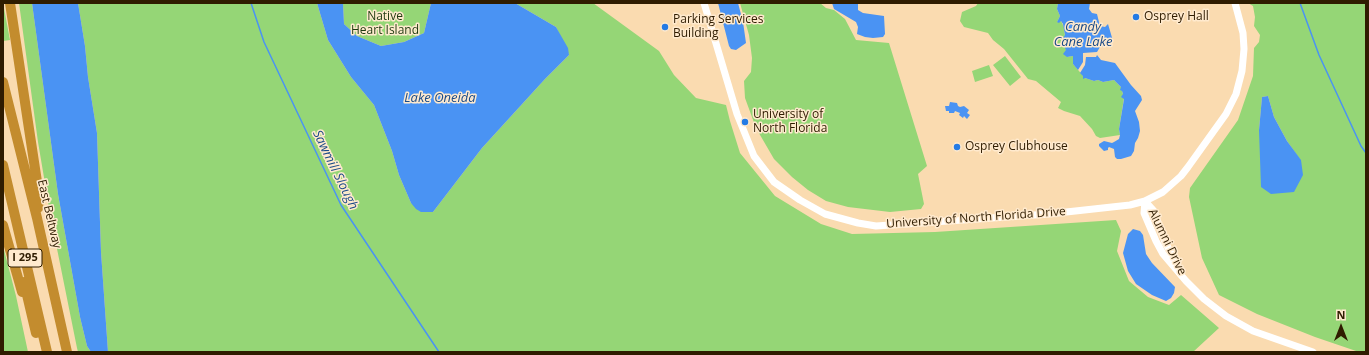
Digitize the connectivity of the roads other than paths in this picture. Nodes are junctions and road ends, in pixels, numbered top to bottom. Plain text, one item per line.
1 (10, 3) edge
2 (1236, 3) edge
3 (704, 4) edge
4 (3, 82) edge
5 (3, 165) edge
6 (3, 191) edge
7 (1145, 201) junction
8 (37, 218) junction
9 (3, 225) edge
10 (30, 311) junction
11 (40, 352) edge
12 (47, 352) edge
13 (67, 352) edge
14 (1313, 352) edge

1 - 8 highway
2 - 7 street, University of North Florida Drive
3 - 7 street, University of North Florida Drive
4 - 8 highway, East Beltway / I 295
5 - 12 highway, I 295
6 - 10 highway, I 295
7 - 14 street, Alumni Drive
8 - 13 highway, East Beltway / I 295
9 - 10 highway
10 - 11 highway, I 295

